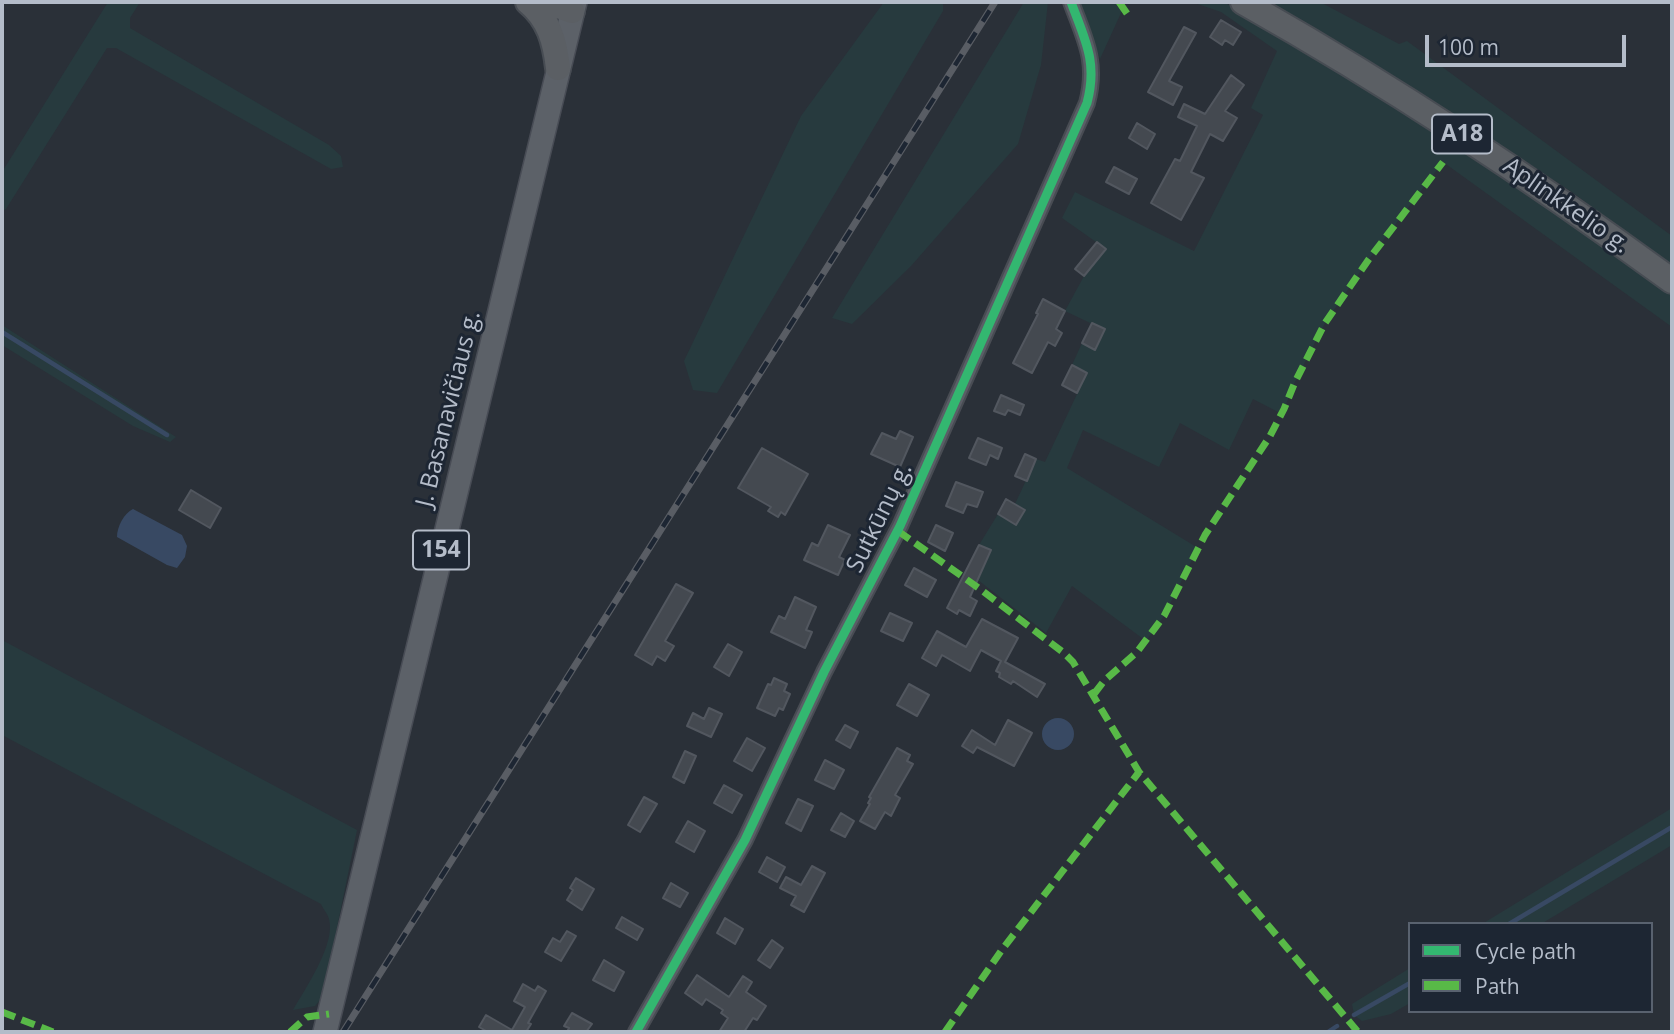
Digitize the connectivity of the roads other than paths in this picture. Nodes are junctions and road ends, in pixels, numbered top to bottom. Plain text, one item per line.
1 (528, 2) edge
2 (548, 2) edge
3 (1071, 2) edge
4 (1243, 2) edge
5 (573, 6) edge
6 (558, 68) junction
7 (1672, 281) edge
8 (325, 1032) edge
9 (636, 1032) edge

1 - 6 highway
2 - 5 highway
3 - 9 street, Sutkūnų g.
4 - 7 highway, Aplinkkelio g. / A18
5 - 6 main road, J. Basanavičiaus g. / 154
6 - 8 main road, J. Basanavičiaus g. / 154

